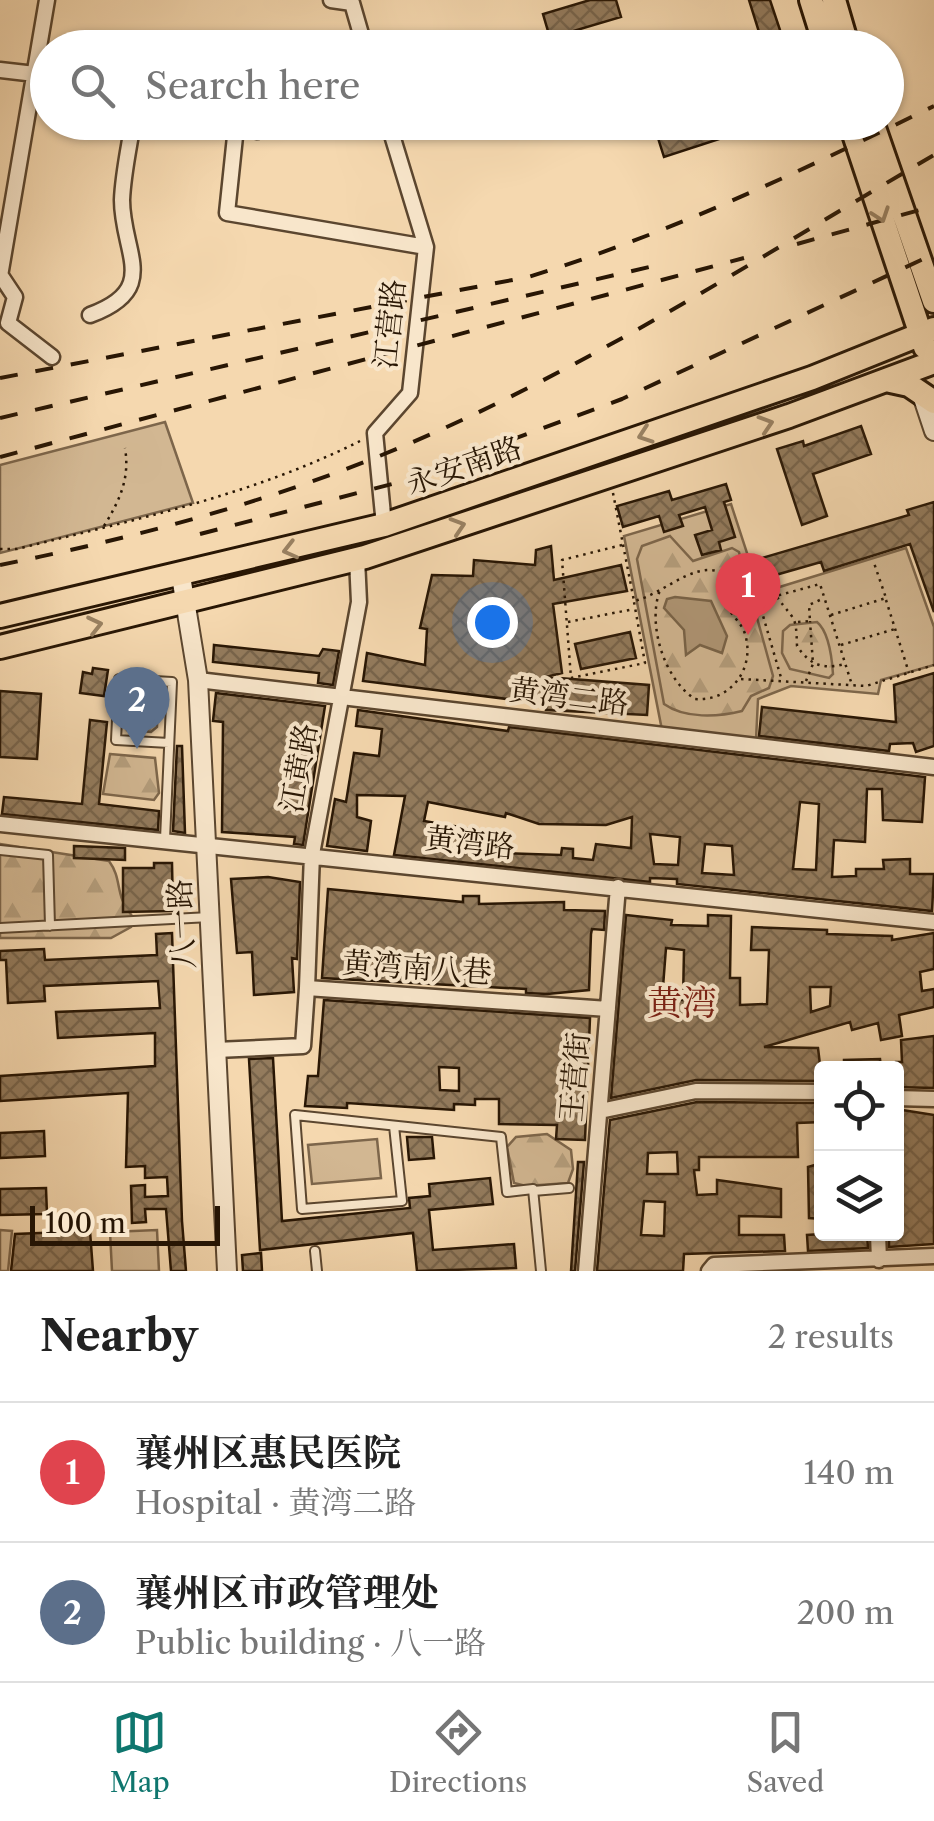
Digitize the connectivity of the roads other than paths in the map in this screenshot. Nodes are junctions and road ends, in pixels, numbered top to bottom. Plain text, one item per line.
1 (47, 0) edge
2 (331, 0) edge
3 (811, 0) edge
4 (834, 0) edge
5 (42, 30) edge
6 (360, 30) edge
7 (820, 30) edge
8 (843, 30) edge
9 (0, 70) edge
10 (30, 73) edge
11 (30, 103) edge
12 (130, 140) edge
13 (235, 140) edge
14 (393, 140) edge
15 (858, 140) edge
16 (878, 140) edge
17 (426, 247) junction
18 (0, 276) edge
19 (925, 290) edge
20 (90, 315) dead end
21 (928, 331) edge
22 (878, 351) junction
23 (52, 357) dead end
24 (931, 378) edge
25 (934, 431) edge
26 (384, 524) junction
27 (356, 560) junction
28 (181, 576) junction
29 (186, 604) junction
30 (0, 616) edge
31 (0, 647) edge
32 (198, 680) junction
33 (340, 697) junction
34 (169, 742) junction
35 (934, 766) edge
36 (0, 824) edge
37 (165, 839) junction
38 (206, 842) junction
39 (0, 850) edge
40 (312, 854) junction
41 (618, 887) junction
42 (210, 918) junction
43 (934, 922) edge
44 (50, 926) junction
45 (0, 928) edge
46 (307, 988) junction
47 (608, 1009) junction
48 (216, 1050) junction
49 (814, 1092) edge
50 (904, 1098) edge
51 (934, 1099) edge
52 (600, 1111) junction
53 (394, 1126) junction
54 (569, 1188) dead end
55 (533, 1191) junction
56 (878, 1241) edge
57 (316, 1250) dead end
58 (934, 1256) edge
59 (879, 1260) junction
60 (842, 1266) edge
61 (227, 1271) edge
62 (317, 1271) edge
63 (542, 1271) edge
64 (586, 1271) edge
65 (709, 1271) edge

1 - 5 street
2 - 6 street
3 - 7 main road
4 - 8 main road
9 - 10 street
11 - 18 street
12 - 20 street
13 - 17 street
14 - 17 street, 江营路
15 -> 19 main road
16 - 19 main road
17 - 26 street, 江营路
18 - 23 street
19 - 21 main road
19 - 22 main road
21 - 22 main road, 永安南路
21 - 24 main road
22 -> 26 main road, 永安南路
24 - 25 street
27 -> 24 main road, 永安南路
26 -> 28 main road, 永安南路
27 - 29 main road, 永安南路
27 - 33 street, 江黄路
28 - 29 street, 八一路
28 - 30 main road, 永安南路
31 -> 29 main road, 永安南路
29 - 32 street, 八一路
32 - 33 street, 黄湾二路
32 - 38 street, 八一路
33 - 35 street, 黄湾二路
33 - 40 street, 江黄路
34 - 34 lane
34 - 37 lane
36 - 37 street, 黄湾路
37 - 38 street, 黄湾路
38 - 40 street, 黄湾路
38 - 42 street, 八一路
39 - 44 lane
40 - 41 street, 黄湾路
40 - 46 street, 江黄路
41 - 43 street, 黄湾路
41 - 47 street, 王营街
42 - 44 lane
42 - 48 street, 八一路
44 - 45 lane
46 - 47 street, 黄湾南八巷
46 - 48 street, 黄湾南八巷
47 - 52 street, 王营街
48 - 61 street, 八一路
49 - 52 street
50 - 51 street
52 - 64 street, 王营街
53 - 53 lane
53 - 55 lane
54 - 55 lane
55 - 63 lane
56 - 59 street
57 - 62 lane
58 - 59 street
59 - 60 street
60 - 65 street

